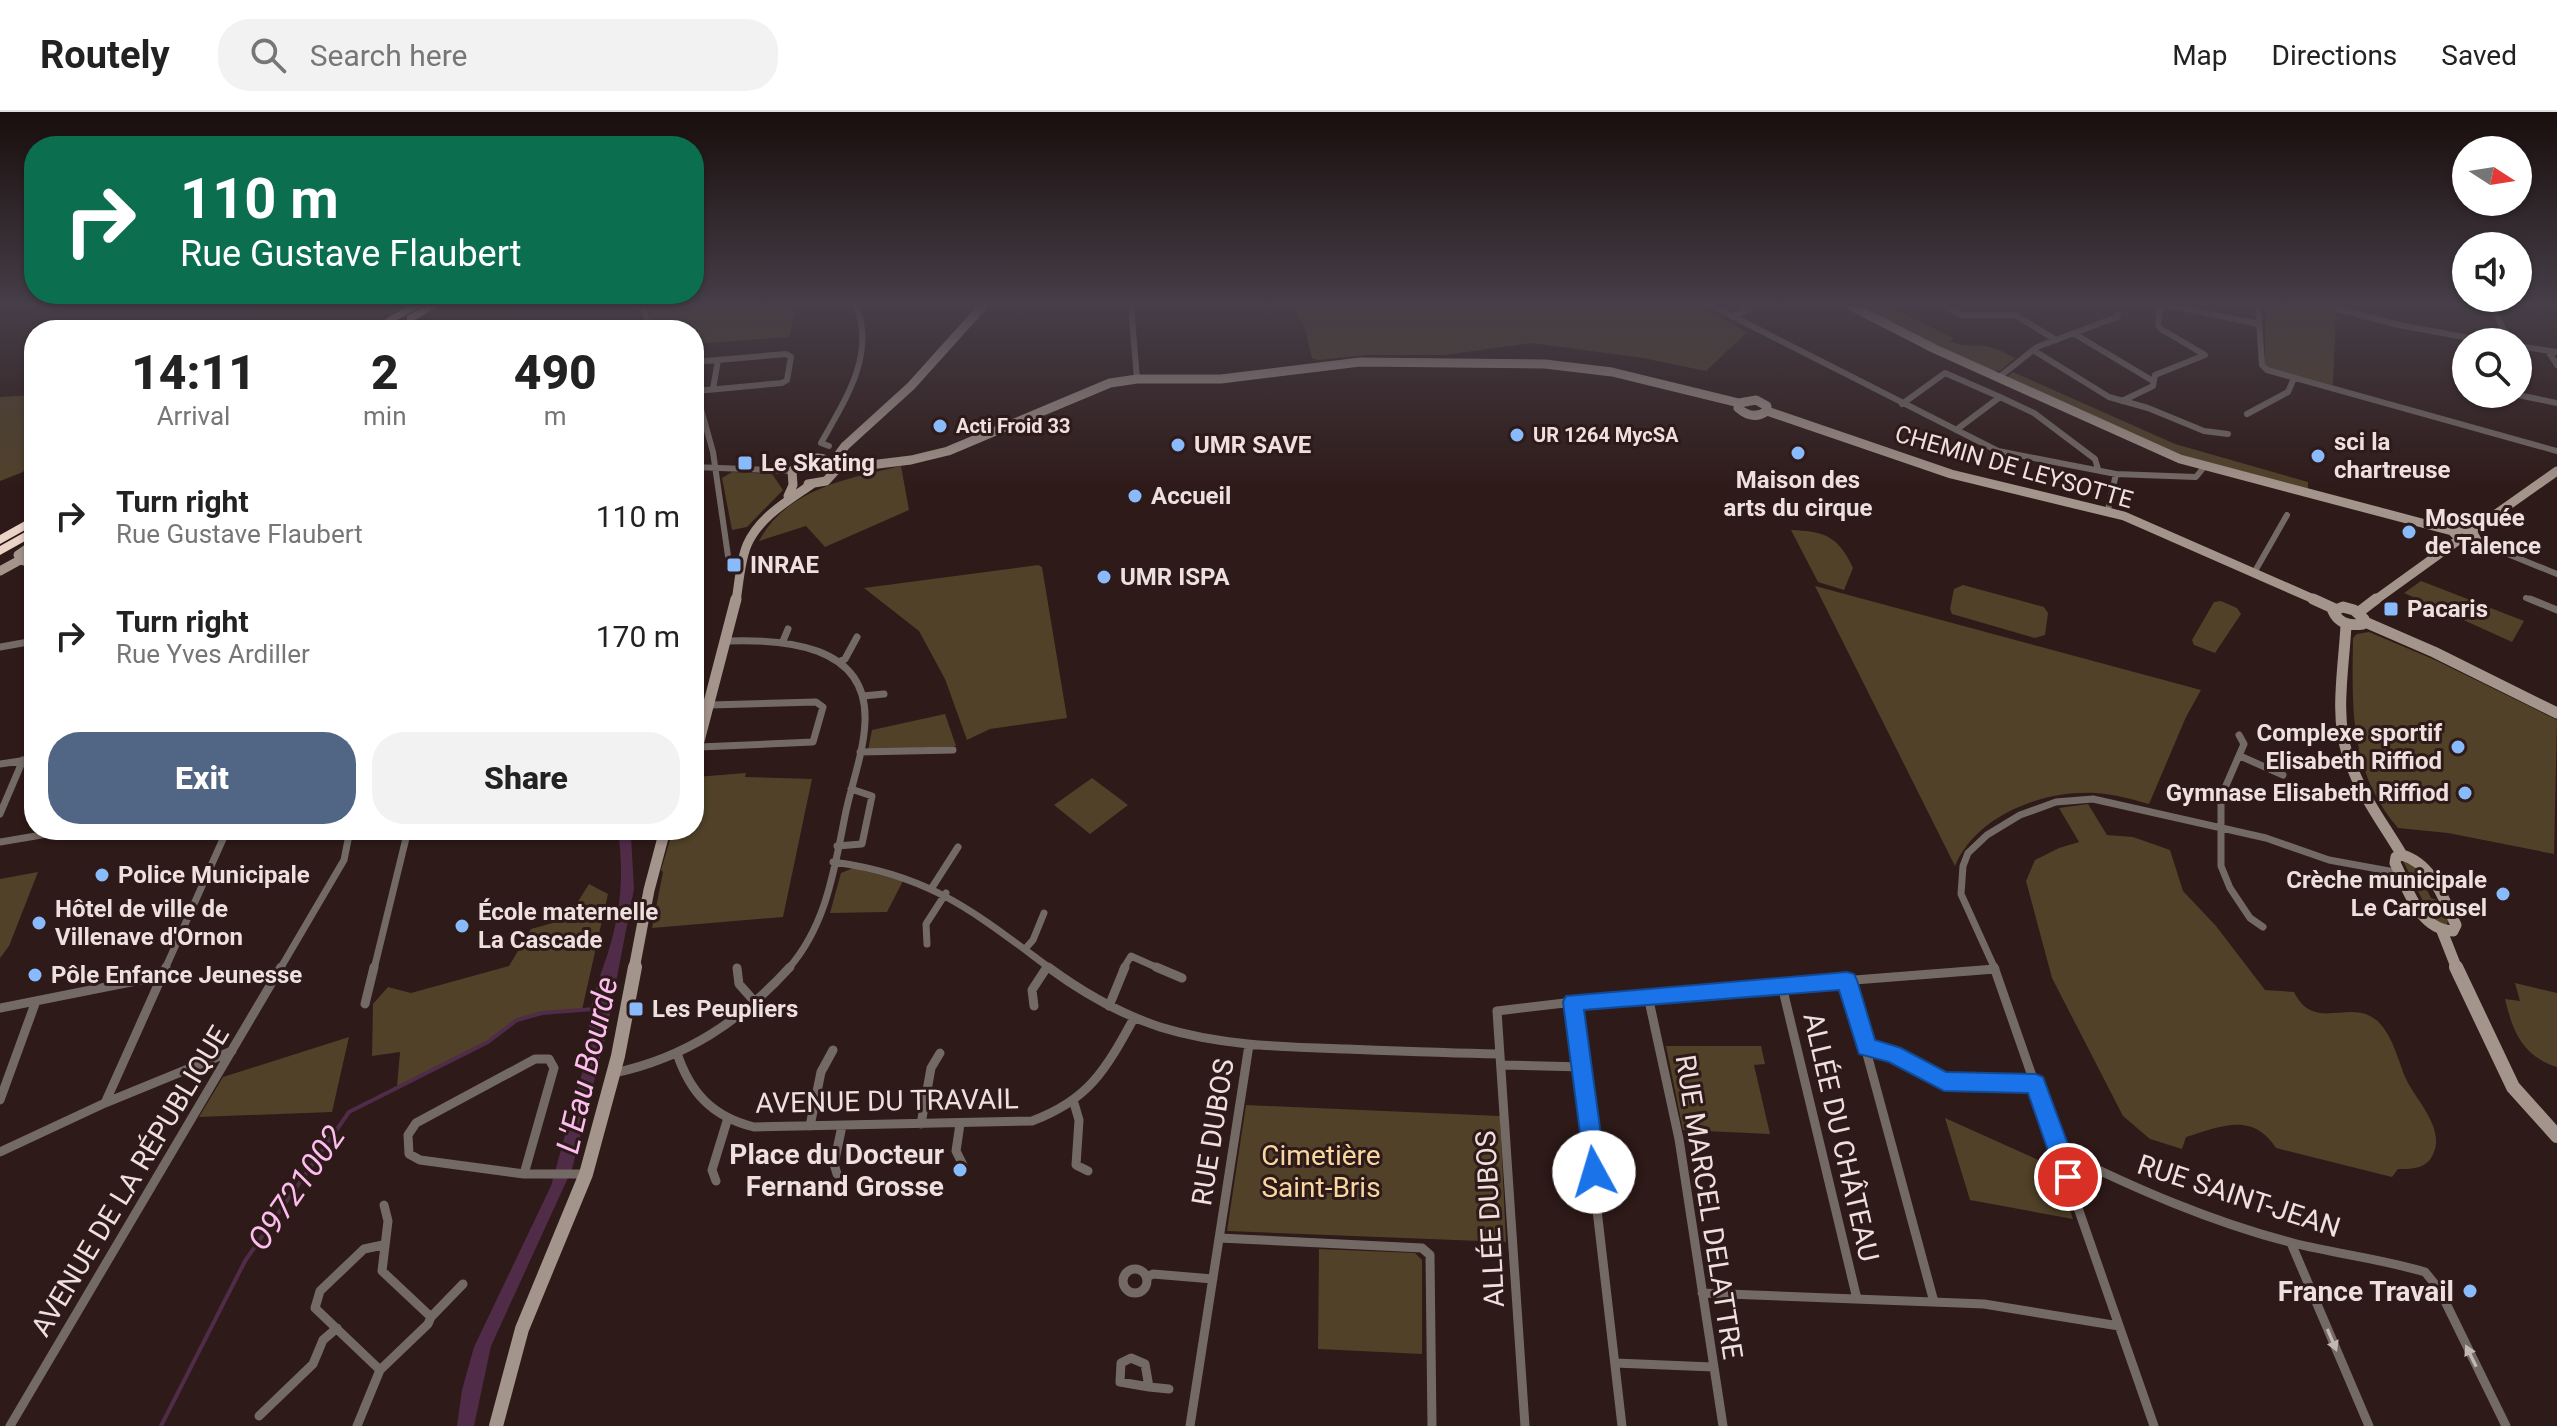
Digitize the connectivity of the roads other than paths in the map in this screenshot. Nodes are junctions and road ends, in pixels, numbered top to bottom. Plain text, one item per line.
1 (717, 367) edge
2 (789, 367) edge
3 (859, 367) edge
4 (928, 367) edge
5 (1136, 367) edge
6 (1310, 367) edge
7 (1577, 367) edge
8 (1831, 367) edge
9 (1976, 367) edge
10 (2011, 367) edge
11 (2061, 367) edge
12 (2130, 367) edge
13 (2174, 367) edge
14 (2264, 367) edge
15 (1998, 378) junction
16 (2294, 378) junction
17 (1137, 379) junction
18 (2153, 381) junction
19 (704, 388) edge
20 (713, 389) junction
21 (2000, 397) junction
22 (2532, 398) edge
23 (2122, 401) junction
24 (1739, 403) junction
25 (2557, 403) edge
26 (1902, 404) junction
27 (1767, 411) junction
28 (2247, 414) dead end
29 (704, 420) edge
30 (1956, 430) junction
31 (2228, 434) dead end
32 (829, 446) dead end
33 (845, 446) junction
34 (2557, 451) edge
35 (819, 457) junction
36 (835, 465) junction
37 (2204, 467) junction
38 (704, 468) edge
39 (714, 469) junction
40 (2098, 469) junction
41 (2557, 471) edge
42 (2116, 474) junction
43 (793, 475) junction
44 (812, 484) junction
45 (785, 500) junction
46 (2108, 510) junction
47 (2287, 515) dead end
48 (24, 526) edge
49 (2456, 535) junction
50 (2474, 536) junction
51 (24, 537) edge
52 (0, 540) edge
53 (24, 550) edge
54 (0, 551) edge
55 (728, 556) dead end
56 (20, 560) junction
57 (24, 560) edge
58 (0, 571) edge
59 (2254, 573) junction
60 (2557, 574) edge
61 (2526, 598) dead end
62 (2335, 609) junction
63 (2557, 610) edge
64 (2362, 617) junction
65 (2346, 625) junction
66 (788, 629) dead end
67 (857, 637) dead end
68 (727, 641) junction
69 (783, 641) junction
70 (24, 643) edge
71 (0, 647) edge
72 (839, 662) junction
73 (884, 694) dead end
74 (863, 696) junction
75 (710, 705) junction
76 (2557, 713) edge
77 (704, 728) edge
78 (2239, 735) dead end
79 (704, 747) edge
80 (953, 750) dead end
81 (860, 752) junction
82 (2240, 756) junction
83 (23, 760) joint
84 (0, 764) edge
85 (2283, 775) dead end
86 (851, 789) junction
87 (0, 814) edge
88 (2220, 828) junction
89 (24, 838) edge
90 (222, 840) edge
91 (348, 840) edge
92 (406, 840) edge
93 (662, 840) edge
94 (0, 842) edge
95 (837, 846) junction
96 (958, 847) dead end
97 (2402, 855) junction
98 (833, 862) junction
99 (2400, 873) junction
100 (933, 886) junction
101 (946, 893) junction
102 (1044, 913) dead end
103 (2263, 927) dead end
104 (2442, 931) junction
105 (927, 944) dead end
106 (1025, 949) junction
107 (1047, 966) junction
108 (737, 968) dead end
109 (1995, 969) junction
110 (161, 976) junction
111 (1182, 978) dead end
112 (1847, 980) junction
113 (1782, 986) junction
114 (1648, 996) junction
115 (36, 1001) junction
116 (755, 1002) junction
117 (1573, 1002) junction
118 (365, 1004) dead end
119 (1034, 1006) dead end
120 (1109, 1006) junction
121 (0, 1008) edge
122 (1134, 1018) junction
123 (1249, 1045) junction
124 (1867, 1047) junction
125 (233, 1050) junction
126 (833, 1050) dead end
127 (677, 1053) junction
128 (940, 1053) dead end
129 (1499, 1054) junction
130 (1501, 1065) junction
131 (1583, 1067) junction
132 (614, 1073) junction
133 (2036, 1084) junction
134 (0, 1100) edge
135 (105, 1103) junction
136 (1074, 1103) junction
137 (727, 1121) junction
138 (921, 1124) junction
139 (960, 1124) junction
140 (810, 1126) junction
141 (842, 1126) junction
142 (2557, 1136) edge
143 (2059, 1151) junction
144 (0, 1152) edge
145 (963, 1165) dead end
146 (1088, 1171) dead end
147 (524, 1174) junction
148 (586, 1174) junction
149 (837, 1174) dead end
150 (716, 1181) dead end
151 (384, 1205) dead end
152 (1219, 1238) junction
153 (2294, 1243) junction
154 (383, 1245) junction
155 (1147, 1277) dead end
156 (1213, 1279) junction
157 (463, 1284) dead end
158 (1702, 1293) junction
159 (1857, 1299) junction
160 (1934, 1302) junction
161 (431, 1317) junction
162 (2119, 1326) junction
163 (337, 1328) junction
164 (1615, 1363) junction
165 (1713, 1367) junction
166 (380, 1370) junction
167 (1149, 1387) dead end
168 (1169, 1389) dead end
169 (259, 1416) dead end
170 (10, 1426) edge
171 (357, 1426) edge
172 (496, 1426) edge
173 (1190, 1426) edge
174 (1432, 1426) edge
175 (1525, 1426) edge
176 (1622, 1426) edge
177 (1723, 1426) edge
178 (2154, 1426) edge
179 (2369, 1426) edge
180 (2506, 1426) edge

1 - 20 street
2 - 20 street
3 - 32 street
4 - 33 street
5 - 17 street
6 - 17 street
7 - 24 street
8 - 26 street
9 - 15 street
10 - 15 street
11 - 23 street
12 - 18 street
13 - 18 street
14 - 16 street
15 - 37 street
16 - 28 street
16 - 34 street
17 - 36 street
18 - 23 street
19 - 20 street
21 - 26 street
21 - 30 street
21 - 40 street
22 - 25 street
23 - 31 street
24 - 27 street
24 - 27 street
26 - 30 street
27 - 46 street, CHEMIN DE LEYSOTTE
29 - 39 street
30 - 40 street
33 - 35 street
33 - 36 street
35 - 36 street
35 - 43 street
36 - 44 street
37 - 42 street
37 - 49 street
38 - 39 street
39 - 43 street
39 - 55 street
40 - 42 street
41 - 50 street
42 - 46 street
43 - 44 street
43 - 45 street
44 - 45 street
45 - 68 street
46 - 59 street, CHEMIN DE LEYSOTTE
47 - 59 street
48 - 52 highway
49 - 50 street
49 - 64 street
50 - 60 street
51 - 54 highway
53 - 56 street
56 - 57 street
56 - 58 street
59 - 62 street, CHEMIN DE LEYSOTTE
61 - 63 street
62 - 64 street
62 - 65 street
64 - 65 street
64 - 76 street
65 - 97 street
66 - 69 street
67 - 72 street
68 - 69 street
68 - 75 street
69 - 72 street
70 - 71 street
72 - 74 street
73 - 74 street
74 - 81 street
75 - 77 street
75 - 79 street
78 - 82 street
80 - 81 street
81 - 86 street
82 - 85 street
82 - 88 street
83 - 84 street
83 - 87 street
86 - 95 street
86 - 95 street
88 - 99 street
88 - 103 street
88 - 109 street
89 - 94 street
90 - 110 street
91 - 125 street, AVENUE DE LA RÉPUBLIQUE
92 - 118 street
93 - 132 street
95 - 98 street
96 - 100 street
97 - 99 street
97 - 104 street
98 - 100 street
98 - 116 street
99 - 104 street
100 - 101 street
101 - 105 street
101 - 106 street
102 - 106 street
104 - 142 street
106 - 107 street
107 - 119 street
107 - 120 street
108 - 116 street
109 - 112 street
109 - 133 street
110 - 115 street
110 - 135 street
111 - 120 street
112 - 113 street
112 - 124 street
113 - 114 street
113 - 159 street, ALLÉE DU CHÂTEAU
114 - 117 street
114 - 158 street, RUE MARCEL DELATTRE
115 - 121 street
115 - 134 street
116 - 127 street
117 - 129 street, ALLÉE DUBOS
117 - 131 street
120 - 122 street
122 - 123 street
122 - 136 street, AVENUE DU TRAVAIL
123 - 129 street, RUE DUBOS
123 - 152 street, RUE DUBOS
124 - 133 street
124 - 160 street
125 - 135 street
125 - 170 street, AVENUE DE LA RÉPUBLIQUE
126 - 140 street
127 - 132 street
127 - 137 street, AVENUE DU TRAVAIL
128 - 138 street
129 - 130 street, ALLÉE DUBOS
130 - 131 street
130 - 175 street, ALLÉE DUBOS
131 - 164 street
132 - 148 street
133 - 143 street
135 - 144 street
136 - 139 street, AVENUE DU TRAVAIL
136 - 146 street
137 - 140 street, AVENUE DU TRAVAIL
137 - 150 street
138 - 139 street, AVENUE DU TRAVAIL
138 - 141 street, AVENUE DU TRAVAIL
139 - 145 street
140 - 141 street, AVENUE DU TRAVAIL
141 - 149 street
143 - 153 street, RUE SAINT-JEAN
143 - 162 street
147 - 147 street
147 - 148 street
148 - 172 street
151 - 154 street
152 - 156 street, RUE DUBOS
152 - 174 street
153 -> 179 street
180 -> 153 street, RUE SAINT-JEAN
154 - 161 street
154 - 163 street
155 - 156 street
156 - 173 street, RUE DUBOS
157 - 161 street
158 - 159 street
158 - 165 street, RUE MARCEL DELATTRE
159 - 160 street
160 - 162 street
161 - 166 street
162 - 178 street
163 - 166 street
163 - 169 street
164 - 165 street
164 - 176 street
165 - 177 street, RUE MARCEL DELATTRE
166 - 171 street
167 - 168 street

